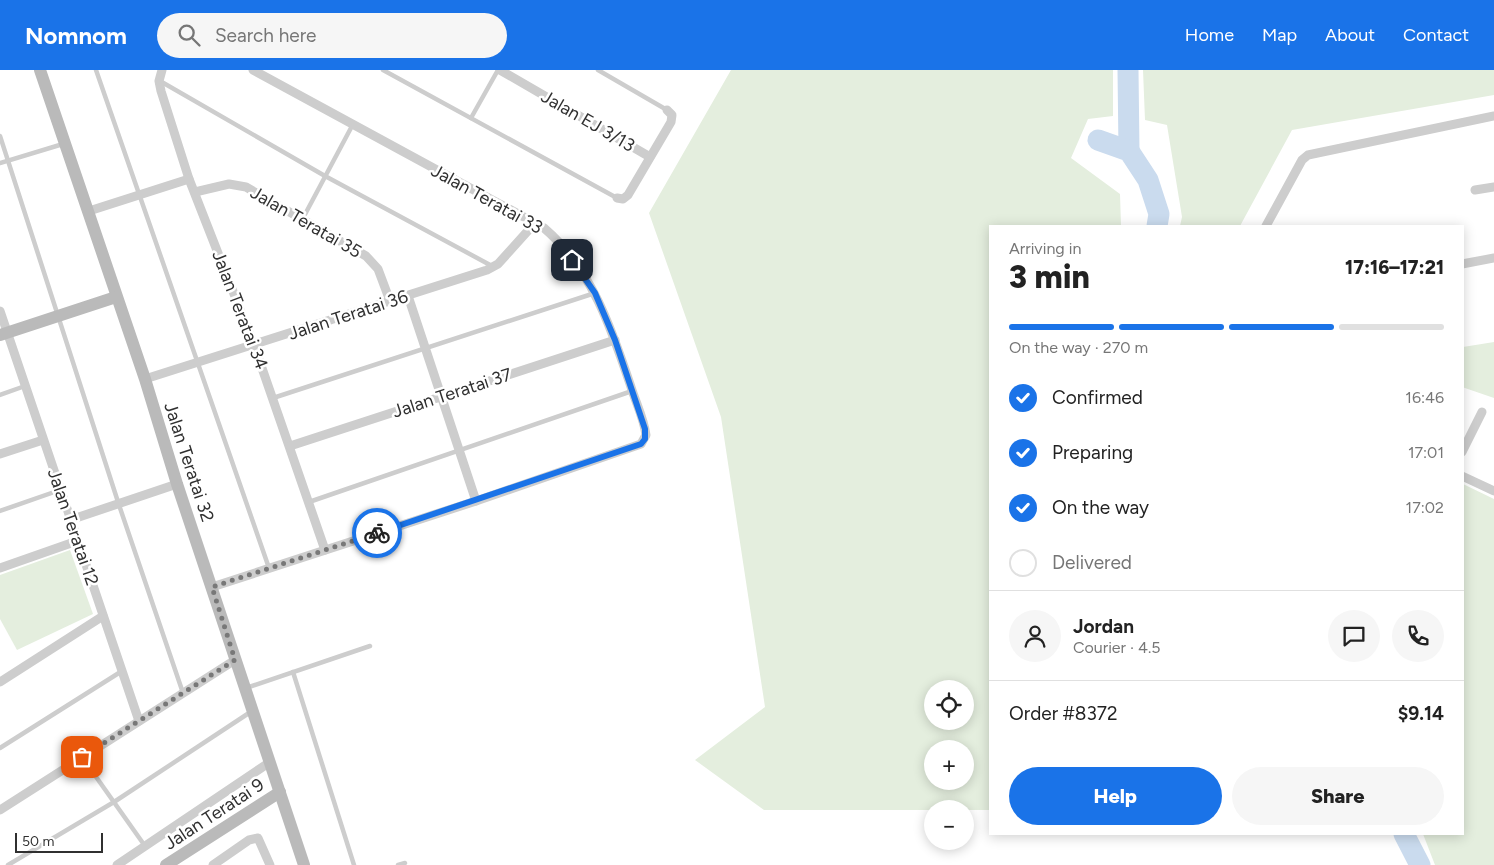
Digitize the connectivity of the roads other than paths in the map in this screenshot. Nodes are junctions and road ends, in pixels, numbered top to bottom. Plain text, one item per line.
1 (40, 70) edge
2 (96, 70) edge
3 (162, 70) edge
4 (253, 70) edge
5 (383, 70) edge
6 (499, 70) edge
7 (598, 70) edge
8 (159, 81) junction
9 (667, 110) joint
10 (1494, 116) edge
11 (471, 118) junction
12 (352, 126) junction
13 (0, 136) edge
14 (65, 143) junction
15 (650, 157) junction
16 (9, 160) junction
17 (0, 164) edge
18 (325, 176) junction
19 (189, 179) junction
20 (1494, 187) edge
21 (1475, 190) dead end
22 (195, 192) junction
23 (140, 195) junction
24 (617, 198) joint
25 (88, 212) junction
26 (302, 220) junction
27 (534, 224) junction
28 (1267, 225) edge
29 (1494, 258) edge
30 (1464, 264) edge
31 (493, 267) junction
32 (595, 293) junction
33 (408, 296) junction
34 (116, 297) junction
35 (390, 301) junction
36 (0, 311) edge
37 (57, 316) junction
38 (3, 334) edge
39 (615, 340) junction
40 (254, 345) junction
41 (426, 348) junction
42 (199, 362) junction
43 (145, 379) junction
44 (25, 386) junction
45 (632, 391) junction
46 (0, 395) edge
47 (442, 396) junction
48 (273, 398) junction
49 (1482, 412) dead end
50 (43, 440) junction
51 (290, 446) junction
52 (1464, 448) edge
53 (459, 450) junction
54 (0, 454) edge
55 (1464, 477) edge
56 (177, 484) junction
57 (60, 490) junction
58 (1494, 491) edge
59 (476, 501) junction
60 (308, 503) junction
61 (119, 505) junction
62 (0, 510) edge
63 (70, 520) junction
64 (77, 541) junction
65 (325, 550) junction
66 (0, 568) edge
67 (269, 568) junction
68 (212, 587) junction
69 (103, 616) junction
70 (370, 646) dead end
71 (235, 660) junction
72 (122, 671) junction
73 (293, 672) junction
74 (0, 682) edge
75 (244, 688) junction
76 (183, 693) junction
77 (253, 711) junction
78 (139, 721) junction
79 (0, 748) edge
80 (82, 757) junction
81 (270, 762) junction
82 (280, 792) junction
83 (114, 802) junction
84 (0, 810) edge
85 (146, 847) junction
86 (405, 863) dead end
87 (8, 865) edge
88 (117, 865) edge
89 (166, 865) edge
90 (213, 865) edge
91 (270, 865) edge
92 (304, 865) edge
93 (354, 865) edge
94 (398, 865) edge

1 - 14 street, Jalan Teratai 32
2 - 23 lane
3 - 8 street
4 - 12 street, Jalan Teratai 33
5 - 11 lane
6 - 11 lane
6 - 15 street, Jalan EJ 3/13
7 - 9 lane
8 - 18 lane
8 - 19 street, Jalan Teratai 34
9 - 15 street
10 - 28 street
11 - 24 lane
12 - 18 lane
12 - 27 street, Jalan Teratai 33
13 - 16 lane
14 - 16 lane
14 - 25 street, Jalan Teratai 32
15 - 24 street
16 - 17 lane
16 - 37 lane
18 - 26 lane
18 - 31 lane
19 - 22 street, Jalan Teratai 34
19 - 23 street
20 - 21 street
22 - 26 street, Jalan Teratai 35
22 - 40 street, Jalan Teratai 34
23 - 25 street
23 - 42 lane
25 - 34 street, Jalan Teratai 32
26 - 35 street, Jalan Teratai 35
27 - 31 street, Jalan Teratai 36
27 - 32 street, Jalan Teratai 33
29 - 30 street
31 - 33 street, Jalan Teratai 36
32 - 39 street, Jalan Teratai 33
32 - 41 lane
33 - 35 street, Jalan Teratai 36
33 - 41 street
34 - 37 street
34 - 43 street, Jalan Teratai 32
35 - 40 street, Jalan Teratai 36
36 - 38 street, Jalan Teratai 12
37 - 38 street
37 - 61 lane
38 - 44 street, Jalan Teratai 12
39 - 45 street, Jalan Teratai 33
39 - 47 street, Jalan Teratai 37
40 - 42 street, Jalan Teratai 36
40 - 48 street, Jalan Teratai 34
41 - 47 street
41 - 48 lane
42 - 43 street, Jalan Teratai 36
42 - 67 lane
43 - 56 street, Jalan Teratai 32
44 - 46 lane
44 - 50 street, Jalan Teratai 12
45 - 53 lane
45 - 59 street, Jalan Teratai 33
47 - 51 street, Jalan Teratai 37
47 - 53 street
48 - 51 street, Jalan Teratai 34
49 - 52 street
50 - 54 street
50 - 57 street, Jalan Teratai 12
51 - 60 street, Jalan Teratai 34
53 - 59 street
53 - 60 lane
55 - 58 street
56 - 61 street
56 - 68 street, Jalan Teratai 32
57 - 62 lane
57 - 63 street, Jalan Teratai 12
59 - 65 street
60 - 65 street, Jalan Teratai 34
61 - 63 street
61 - 76 lane
63 - 64 street, Jalan Teratai 12
64 - 66 street
64 - 69 street, Jalan Teratai 12
65 - 67 street
67 - 68 street
68 - 71 street, Jalan Teratai 32
69 - 72 street, Jalan Teratai 12
69 - 74 street
70 - 73 lane
71 - 75 street, Jalan Teratai 32
71 - 76 street
72 - 78 street, Jalan Teratai 12
72 - 79 lane
73 - 75 lane
73 - 93 lane
75 - 77 street, Jalan Teratai 32
76 - 78 street
77 - 81 street, Jalan Teratai 32
77 - 83 lane
78 - 80 street
80 - 83 lane
80 - 84 street
81 - 82 street, Jalan Teratai 32
81 - 85 street
82 - 89 street, Jalan Teratai 9
82 - 92 street, Jalan Teratai 32
83 - 85 lane
83 - 87 lane
85 - 88 street
86 - 94 lane
90 - 91 street

